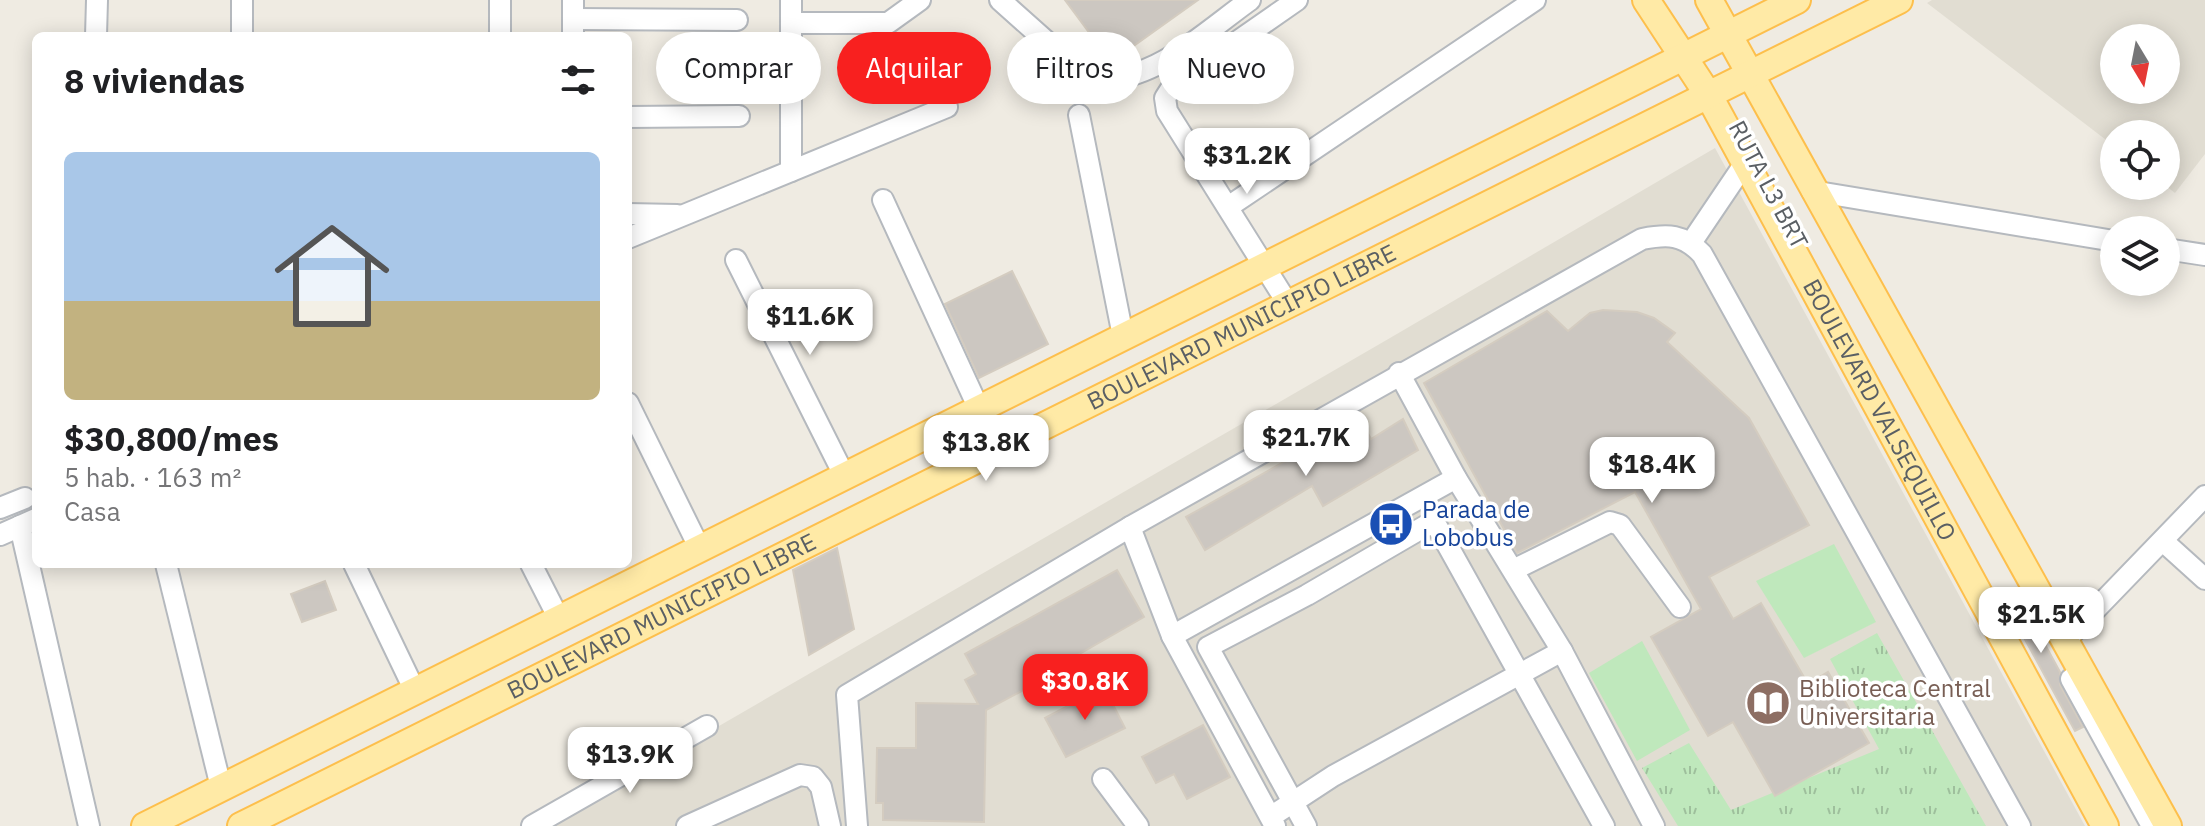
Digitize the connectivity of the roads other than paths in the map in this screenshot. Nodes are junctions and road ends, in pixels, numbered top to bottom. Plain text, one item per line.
1 (97, 0) edge
2 (242, 0) edge
3 (500, 0) edge
4 (791, 0) edge
5 (920, 0) edge
6 (1000, 0) edge
7 (1250, 0) edge
8 (1297, 0) edge
9 (1535, 0) edge
10 (1646, 0) edge
11 (1658, 0) edge
12 (1695, 0) edge
13 (1709, 0) edge
14 (1797, 0) edge
15 (1899, 0) edge
16 (573, 18) edge
17 (737, 20) dead end
18 (791, 23) junction
19 (96, 32) edge
20 (242, 32) edge
21 (500, 32) edge
22 (1724, 38) junction
23 (1688, 56) junction
24 (1746, 78) junction
25 (1714, 94) junction
26 (947, 107) dead end
27 (1079, 115) dead end
28 (739, 116) dead end
29 (632, 117) edge
30 (1745, 163) junction
31 (791, 171) junction
32 (1812, 191) junction
33 (883, 200) dead end
34 (1228, 207) junction
35 (632, 214) edge
36 (685, 215) junction
37 (632, 236) edge
38 (2100, 239) edge
39 (1691, 243) junction
40 (2180, 251) edge
41 (2205, 255) edge
42 (736, 260) dead end
43 (1265, 265) junction
44 (1288, 304) junction
45 (1123, 336) junction
46 (1399, 373) junction
47 (979, 409) junction
48 (632, 411) edge
49 (844, 475) junction
50 (1456, 478) junction
51 (2205, 496) edge
52 (25, 498) dead end
53 (0, 508) edge
54 (28, 522) edge
55 (1130, 527) junction
56 (0, 535) edge
57 (32, 542) edge
58 (2164, 542) junction
59 (699, 547) junction
60 (37, 568) edge
61 (167, 568) edge
62 (356, 568) edge
63 (533, 568) edge
64 (1513, 570) junction
65 (2205, 579) edge
66 (1680, 607) dead end
67 (558, 617) junction
68 (1172, 636) junction
69 (2064, 642) junction
70 (1562, 651) junction
71 (1519, 674) junction
72 (414, 689) junction
73 (707, 726) dead end
74 (1103, 779) dead end
75 (221, 787) junction
76 (1293, 801) junction
77 (1274, 821) edge
78 (244, 825) edge
79 (89, 826) edge
80 (145, 826) edge
81 (532, 826) edge
82 (687, 826) edge
83 (830, 826) edge
84 (857, 826) edge
85 (1138, 826) edge
86 (1306, 826) edge
87 (1604, 826) edge
88 (1654, 826) edge
89 (2020, 826) edge
90 (2105, 826) edge
91 (2117, 826) edge
92 (2152, 826) edge
93 (2168, 826) edge

1 - 19 street
2 - 20 street
3 - 21 street
4 - 18 street
5 - 18 street
6 - 7 street
8 - 34 street
9 - 34 street
10 - 23 main road, BOULEVARD VALSEQUILLO
11 - 23 street
12 - 22 street
13 - 22 main road, BOULEVARD VALSEQUILLO
14 - 22 main road, BOULEVARD MUNICIPIO LIBRE
15 - 24 main road, BOULEVARD MUNICIPIO LIBRE
16 - 17 street
18 - 31 street
22 - 23 main road, BOULEVARD MUNICIPIO LIBRE
22 - 24 main road, BOULEVARD VALSEQUILLO
23 - 25 main road, BOULEVARD VALSEQUILLO
23 - 43 main road, BOULEVARD MUNICIPIO LIBRE
24 - 25 main road, BOULEVARD MUNICIPIO LIBRE
24 - 32 main road, BOULEVARD VALSEQUILLO
24 - 92 street
25 - 30 main road, BOULEVARD VALSEQUILLO
25 - 44 main road, BOULEVARD MUNICIPIO LIBRE
25 - 91 street, RUTA L3 BRT
26 - 31 street
27 - 45 street
28 - 29 street
30 - 39 street
30 - 90 main road, BOULEVARD VALSEQUILLO
31 - 36 street
32 - 38 street
32 - 69 main road, BOULEVARD VALSEQUILLO
33 - 47 street
34 - 43 street
35 - 36 street
36 - 37 street
39 - 46 street
39 - 89 street
40 - 41 street
42 - 49 street
43 - 44 street
43 - 45 main road, BOULEVARD MUNICIPIO LIBRE
44 - 78 main road, BOULEVARD MUNICIPIO LIBRE
45 - 47 main road, BOULEVARD MUNICIPIO LIBRE
46 - 50 street
46 - 55 street
47 - 49 main road, BOULEVARD MUNICIPIO LIBRE
48 - 59 street
49 - 59 main road, BOULEVARD MUNICIPIO LIBRE
50 - 64 street
50 - 68 street
51 - 58 street
52 - 53 street
54 - 56 street
54 - 57 street
55 - 68 street
55 - 84 street
58 - 65 street
58 - 69 street
59 - 67 main road, BOULEVARD MUNICIPIO LIBRE
60 - 79 street
61 - 75 street
62 - 72 street
63 - 67 street
64 - 66 street
64 - 70 street
67 - 72 main road, BOULEVARD MUNICIPIO LIBRE
68 - 77 street
69 - 93 main road, BOULEVARD VALSEQUILLO
70 - 71 street
70 - 88 street
71 - 76 street
71 - 76 street
71 - 87 street
72 - 75 main road, BOULEVARD MUNICIPIO LIBRE
73 - 81 street
74 - 85 street
75 - 80 main road, BOULEVARD MUNICIPIO LIBRE
76 - 77 street
76 - 86 street
82 - 83 street

